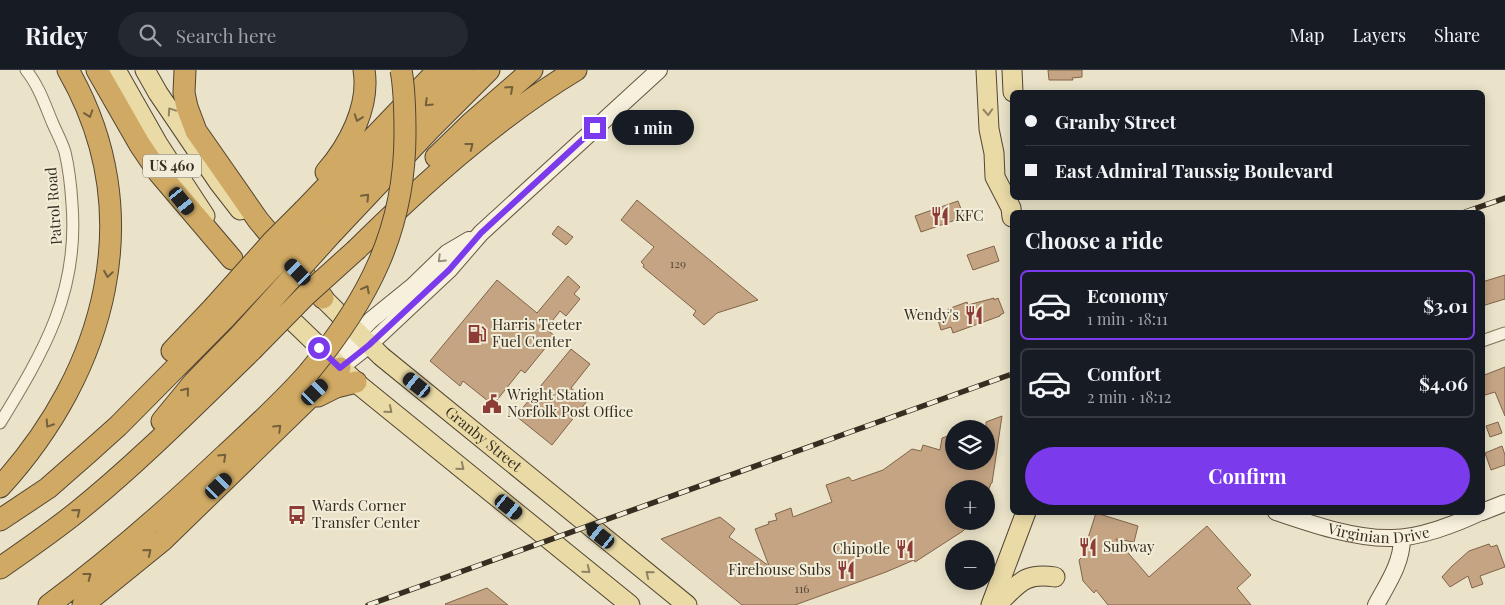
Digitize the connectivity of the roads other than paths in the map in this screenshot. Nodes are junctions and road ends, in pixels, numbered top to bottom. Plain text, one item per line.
1 (26, 70) edge
2 (68, 70) edge
3 (97, 70) edge
4 (116, 70) edge
5 (145, 70) edge
6 (185, 70) edge
7 (364, 70) edge
8 (401, 70) edge
9 (438, 70) edge
10 (463, 70) edge
11 (489, 70) edge
12 (532, 70) edge
13 (576, 70) edge
14 (659, 70) edge
15 (986, 70) edge
16 (1012, 70) edge
17 (1012, 90) edge
18 (1012, 207) edge
19 (326, 227) junction
20 (232, 259) junction
21 (314, 296) junction
22 (219, 313) junction
23 (1505, 333) edge
24 (363, 339) junction
25 (1485, 340) edge
26 (247, 342) junction
27 (336, 364) junction
28 (356, 382) junction
29 (303, 404) junction
30 (0, 423) edge
31 (0, 487) edge
32 (1505, 503) edge
33 (1485, 511) edge
34 (1025, 515) edge
35 (1286, 515) edge
36 (1474, 515) edge
37 (0, 519) edge
38 (1402, 538) junction
39 (0, 568) edge
40 (1055, 577) dead end
41 (49, 605) edge
42 (83, 605) edge
43 (630, 605) edge
44 (687, 605) edge
45 (991, 605) edge
46 (996, 605) edge
47 (1376, 605) edge

1 - 30 street, Patrol Road
2 -> 31 highway
3 - 20 highway
4 - 20 main road, US 460
21 -> 5 main road, Granby Street / US 460
6 - 21 highway
7 -> 19 highway
41 -> 8 highway, bridge
9 - 19 highway
10 -> 19 highway
19 -> 11 highway
19 -> 12 highway
19 -> 13 highway
14 - 24 main road
15 -> 18 main road
16 - 17 main road
19 - 21 highway, bridge
19 - 22 highway, bridge
19 - 22 highway, bridge
19 - 26 highway, bridge
20 - 27 main road, US 460
21 - 24 main road, Granby Street / US 460
21 - 26 highway, bridge
22 - 37 highway
23 - 25 street
24 - 27 main road
44 -> 24 main road, Granby Street / US 460
39 -> 26 highway
27 - 28 main road, US 460
27 - 29 highway
28 - 29 highway
28 -> 43 main road, US 460
42 -> 29 highway
32 - 33 main road, Virginian Drive
34 - 45 main road
35 - 38 main road, Virginian Drive
36 - 38 main road, Virginian Drive
38 - 47 main road
40 - 46 main road

